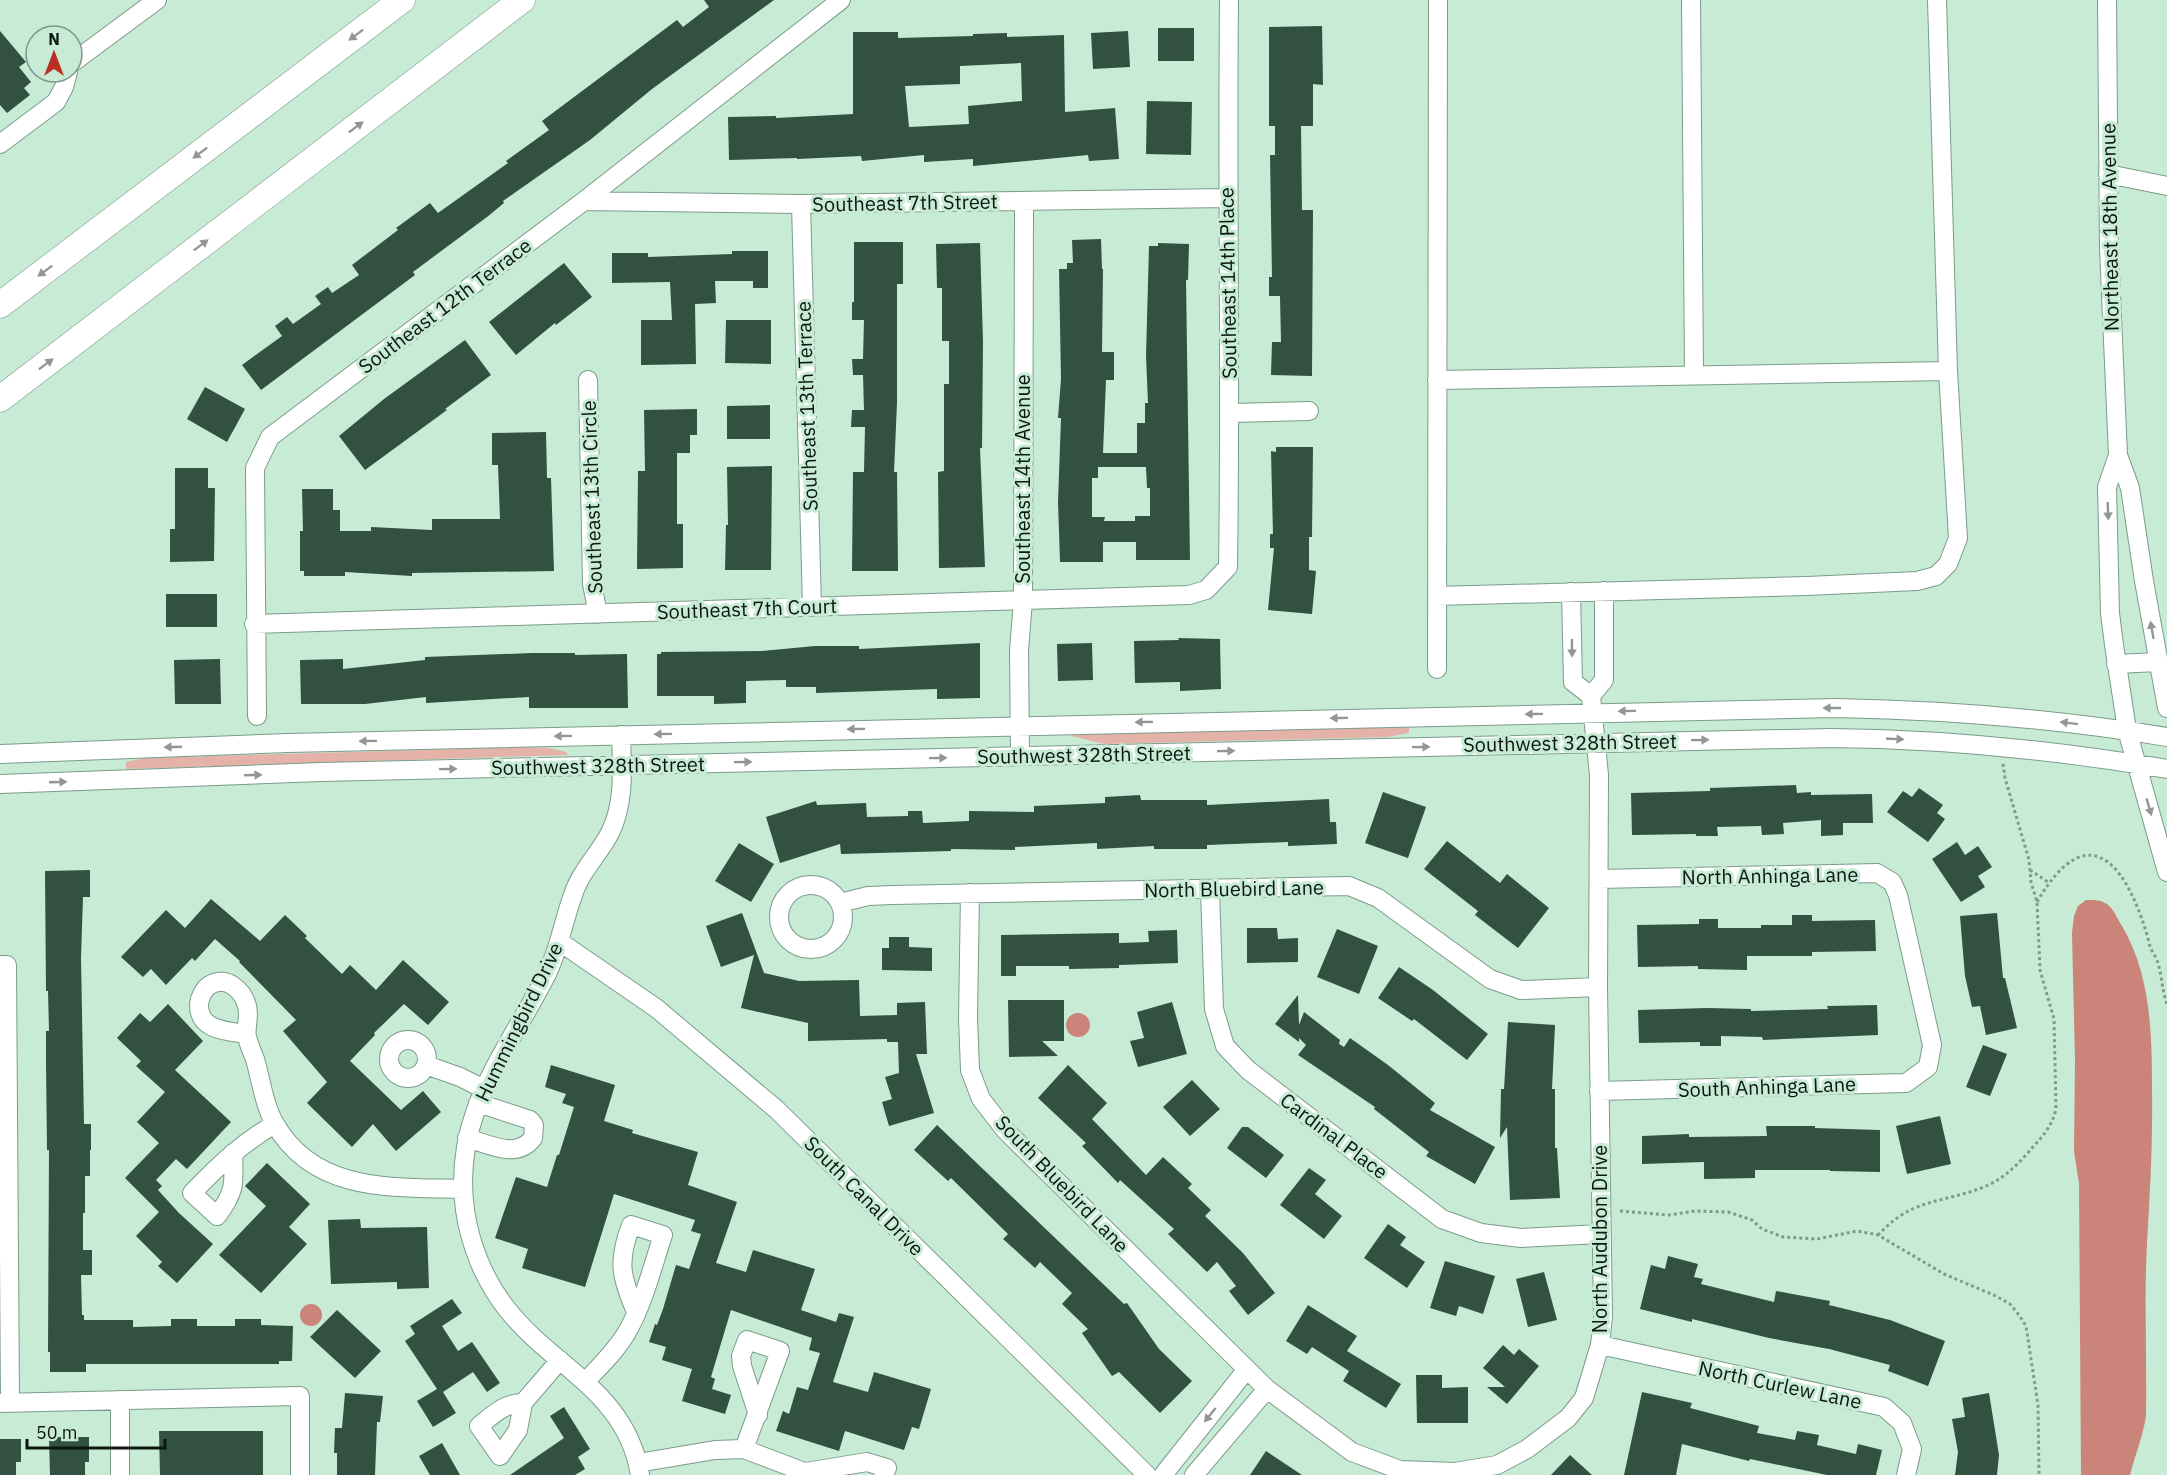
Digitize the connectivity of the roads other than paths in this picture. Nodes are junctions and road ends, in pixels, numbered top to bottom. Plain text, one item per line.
1 (157, 0) edge
2 (402, 0) edge
3 (522, 0) edge
4 (841, 0) edge
5 (1229, 0) edge
6 (1438, 0) edge
7 (1691, 0) edge
8 (1937, 0) edge
9 (2108, 0) edge
10 (84, 54) edge
11 (65, 84) edge
12 (0, 144) edge
13 (2108, 174) junction
14 (2167, 186) edge
15 (1227, 198) junction
16 (584, 201) junction
17 (1024, 202) junction
18 (801, 204) junction
19 (0, 305) edge
20 (1948, 371) junction
21 (1694, 374) junction
22 (588, 380) dead end
23 (1437, 380) junction
24 (0, 399) edge
25 (1309, 411) dead end
26 (1230, 412) junction
27 (2118, 455) junction
28 (1228, 567) joint
29 (1604, 591) junction
30 (1571, 592) junction
31 (1437, 596) junction
32 (1023, 601) junction
33 (812, 607) junction
34 (598, 614) junction
35 (254, 624) junction
36 (2158, 662) junction
37 (2116, 664) junction
38 (1437, 669) dead end
39 (1592, 704) junction
40 (2167, 708) edge
41 (257, 716) dead end
42 (1020, 725) junction
43 (2127, 730) junction
44 (621, 735) junction
45 (2167, 737) edge
46 (1595, 743) junction
47 (0, 754) edge
48 (1020, 756) junction
49 (2137, 764) junction
50 (622, 765) junction
51 (2167, 769) edge
52 (0, 784) edge
53 (2167, 872) edge
54 (1599, 879) junction
55 (1210, 890) junction
56 (970, 893) junction
57 (840, 903) dead end
58 (560, 942) junction
59 (3, 965) edge
60 (1598, 987) junction
61 (246, 1034) dead end
62 (426, 1065) dead end
63 (1929, 1067) joint
64 (4, 1085) edge
65 (1599, 1091) junction
66 (481, 1096) junction
67 (275, 1124) junction
68 (467, 1138) junction
69 (232, 1153) dead end
70 (463, 1189) junction
71 (1601, 1234) junction
72 (4, 1280) edge
73 (636, 1312) dead end
74 (1600, 1345) junction
75 (560, 1360) junction
76 (1247, 1369) junction
77 (585, 1382) junction
78 (1267, 1389) junction
79 (120, 1400) junction
80 (5, 1402) edge
81 (522, 1404) dead end
82 (758, 1415) dead end
83 (744, 1449) junction
84 (639, 1469) edge
85 (1499, 1470) edge
86 (809, 1474) edge
87 (120, 1475) edge
88 (300, 1475) edge
89 (884, 1475) edge
90 (1147, 1475) edge
91 (1163, 1475) edge
92 (1194, 1475) edge
93 (1906, 1475) edge

1 - 10 street
2 -> 19 highway
24 -> 3 highway
4 - 16 street, Southeast 12th Terrace
5 - 15 street, Southeast 14th Place
6 - 23 street
7 - 21 street
8 - 20 street
9 - 13 street, Northeast 18th Avenue
11 - 12 street
13 - 14 street
13 - 27 street, Northeast 18th Avenue
15 - 17 street, Southeast 7th Street
15 - 26 street, Southeast 14th Place
16 - 18 street, Southeast 7th Street
16 - 35 street, Southeast 12th Terrace
17 - 18 street, Southeast 7th Street
17 - 32 street, Southeast 14th Avenue
18 - 33 street, Southeast 13th Terrace
20 - 21 street
20 - 29 street
21 - 23 street
22 - 34 street, Southeast 13th Circle
23 - 31 street
25 - 26 street
26 - 28 street, Southeast 14th Place
36 -> 27 street, Northeast 18th Avenue
27 -> 37 street, Northeast 18th Avenue
28 - 32 street, Southeast 7th Court
29 - 30 street
29 - 39 street
30 - 31 street
30 -> 39 street
31 - 38 street
32 - 33 street, Southeast 7th Court
32 - 42 street, Southeast 14th Avenue
33 - 34 street, Southeast 7th Court
34 - 35 street, Southeast 7th Court
35 - 41 street, Southeast 12th Terrace
36 - 37 street
36 - 40 street, Northeast 18th Avenue
37 - 43 street, Northeast 18th Avenue
39 -> 42 street, Southwest 328th Street
43 -> 39 street, Southwest 328th Street
39 - 46 street, North Audubon Drive
42 -> 44 street, Southwest 328th Street
42 - 48 street, Southeast 14th Avenue
43 - 45 street, Southwest 328th Street
43 - 49 street, Northeast 18th Avenue
44 -> 47 street, Southwest 328th Street
44 - 50 street, Hummingbird Drive
48 -> 46 street, Southwest 328th Street
46 -> 49 street, Southwest 328th Street
46 - 54 street, North Audubon Drive
50 -> 48 street, Southwest 328th Street
49 - 51 street, Southwest 328th Street
49 -> 53 street, Northeast 18th Avenue
52 -> 50 street, Southwest 328th Street
50 - 58 street, Hummingbird Drive
54 - 60 street, North Audubon Drive
54 - 63 street, North Anhinga Lane
55 - 56 street, North Bluebird Lane
55 - 60 street, North Bluebird Lane
55 - 71 street, Cardinal Place
56 - 57 street, North Bluebird Lane
56 - 76 street, South Bluebird Lane
58 - 66 street, Hummingbird Drive
58 - 90 street, South Canal Drive
59 - 64 street
60 - 65 street, North Audubon Drive
61 - 67 street
62 - 66 street
63 - 65 street, South Anhinga Lane
64 - 72 street
65 - 71 street, North Audubon Drive
66 - 68 street, Hummingbird Drive
66 - 68 street
67 - 69 street
67 - 70 street
68 - 70 street, Hummingbird Drive
70 - 75 street, Hummingbird Drive
71 - 74 street, North Audubon Drive
72 - 80 street
73 - 77 street
74 - 85 street, North Audubon Drive
74 - 93 street, North Curlew Lane
75 - 77 street, Hummingbird Drive
75 - 81 street
76 - 78 street, South Bluebird Lane
76 -> 91 street
77 - 84 street, Hummingbird Drive
78 - 85 street, North Audubon Drive
78 - 92 street
79 - 80 street
79 - 87 street
79 - 88 street
82 - 83 street
83 - 84 street
83 - 86 street
86 - 89 street

